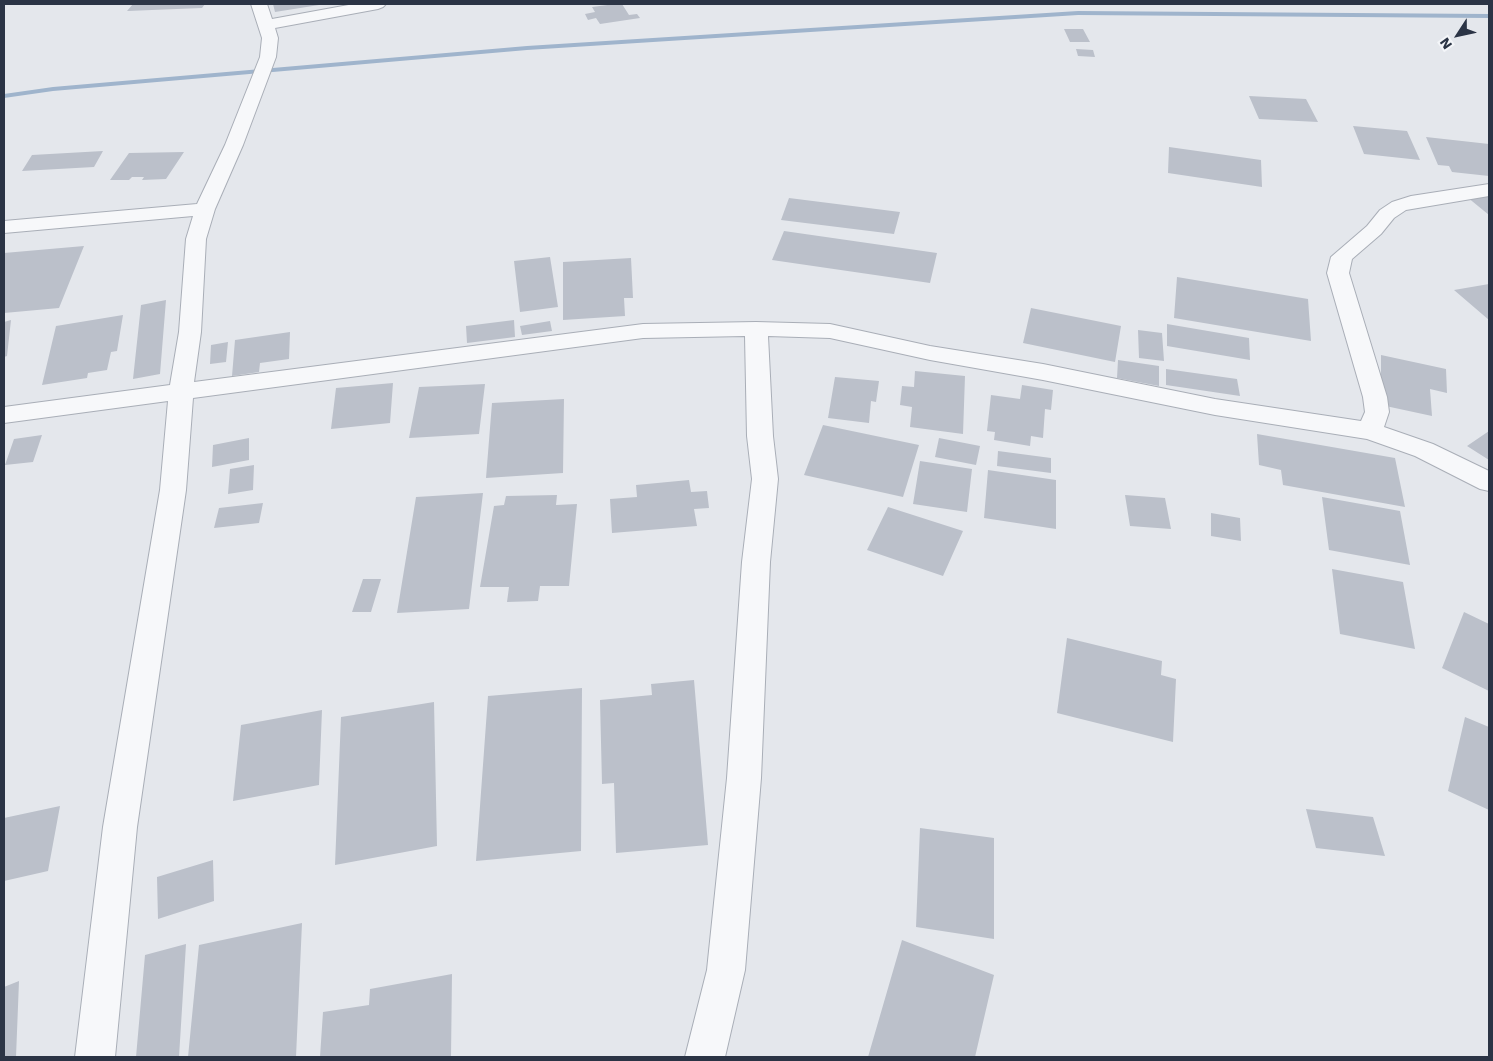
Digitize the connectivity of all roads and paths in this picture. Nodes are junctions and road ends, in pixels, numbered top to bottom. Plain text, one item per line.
1 (259, 4) edge
2 (378, 4) edge
3 (266, 25) junction
4 (1489, 190) edge
5 (205, 209) junction
6 (4, 227) edge
7 (756, 329) junction
8 (181, 391) junction
9 (4, 416) edge
10 (1370, 431) junction
11 (1489, 482) edge
12 (95, 1057) edge
13 (705, 1057) edge

1 - 3 street
2 - 3 street
3 - 5 street
4 - 10 street
5 - 6 street
5 - 8 street
7 - 8 street
7 - 10 street
7 - 13 street
8 - 9 street
8 - 12 street
10 - 11 street

